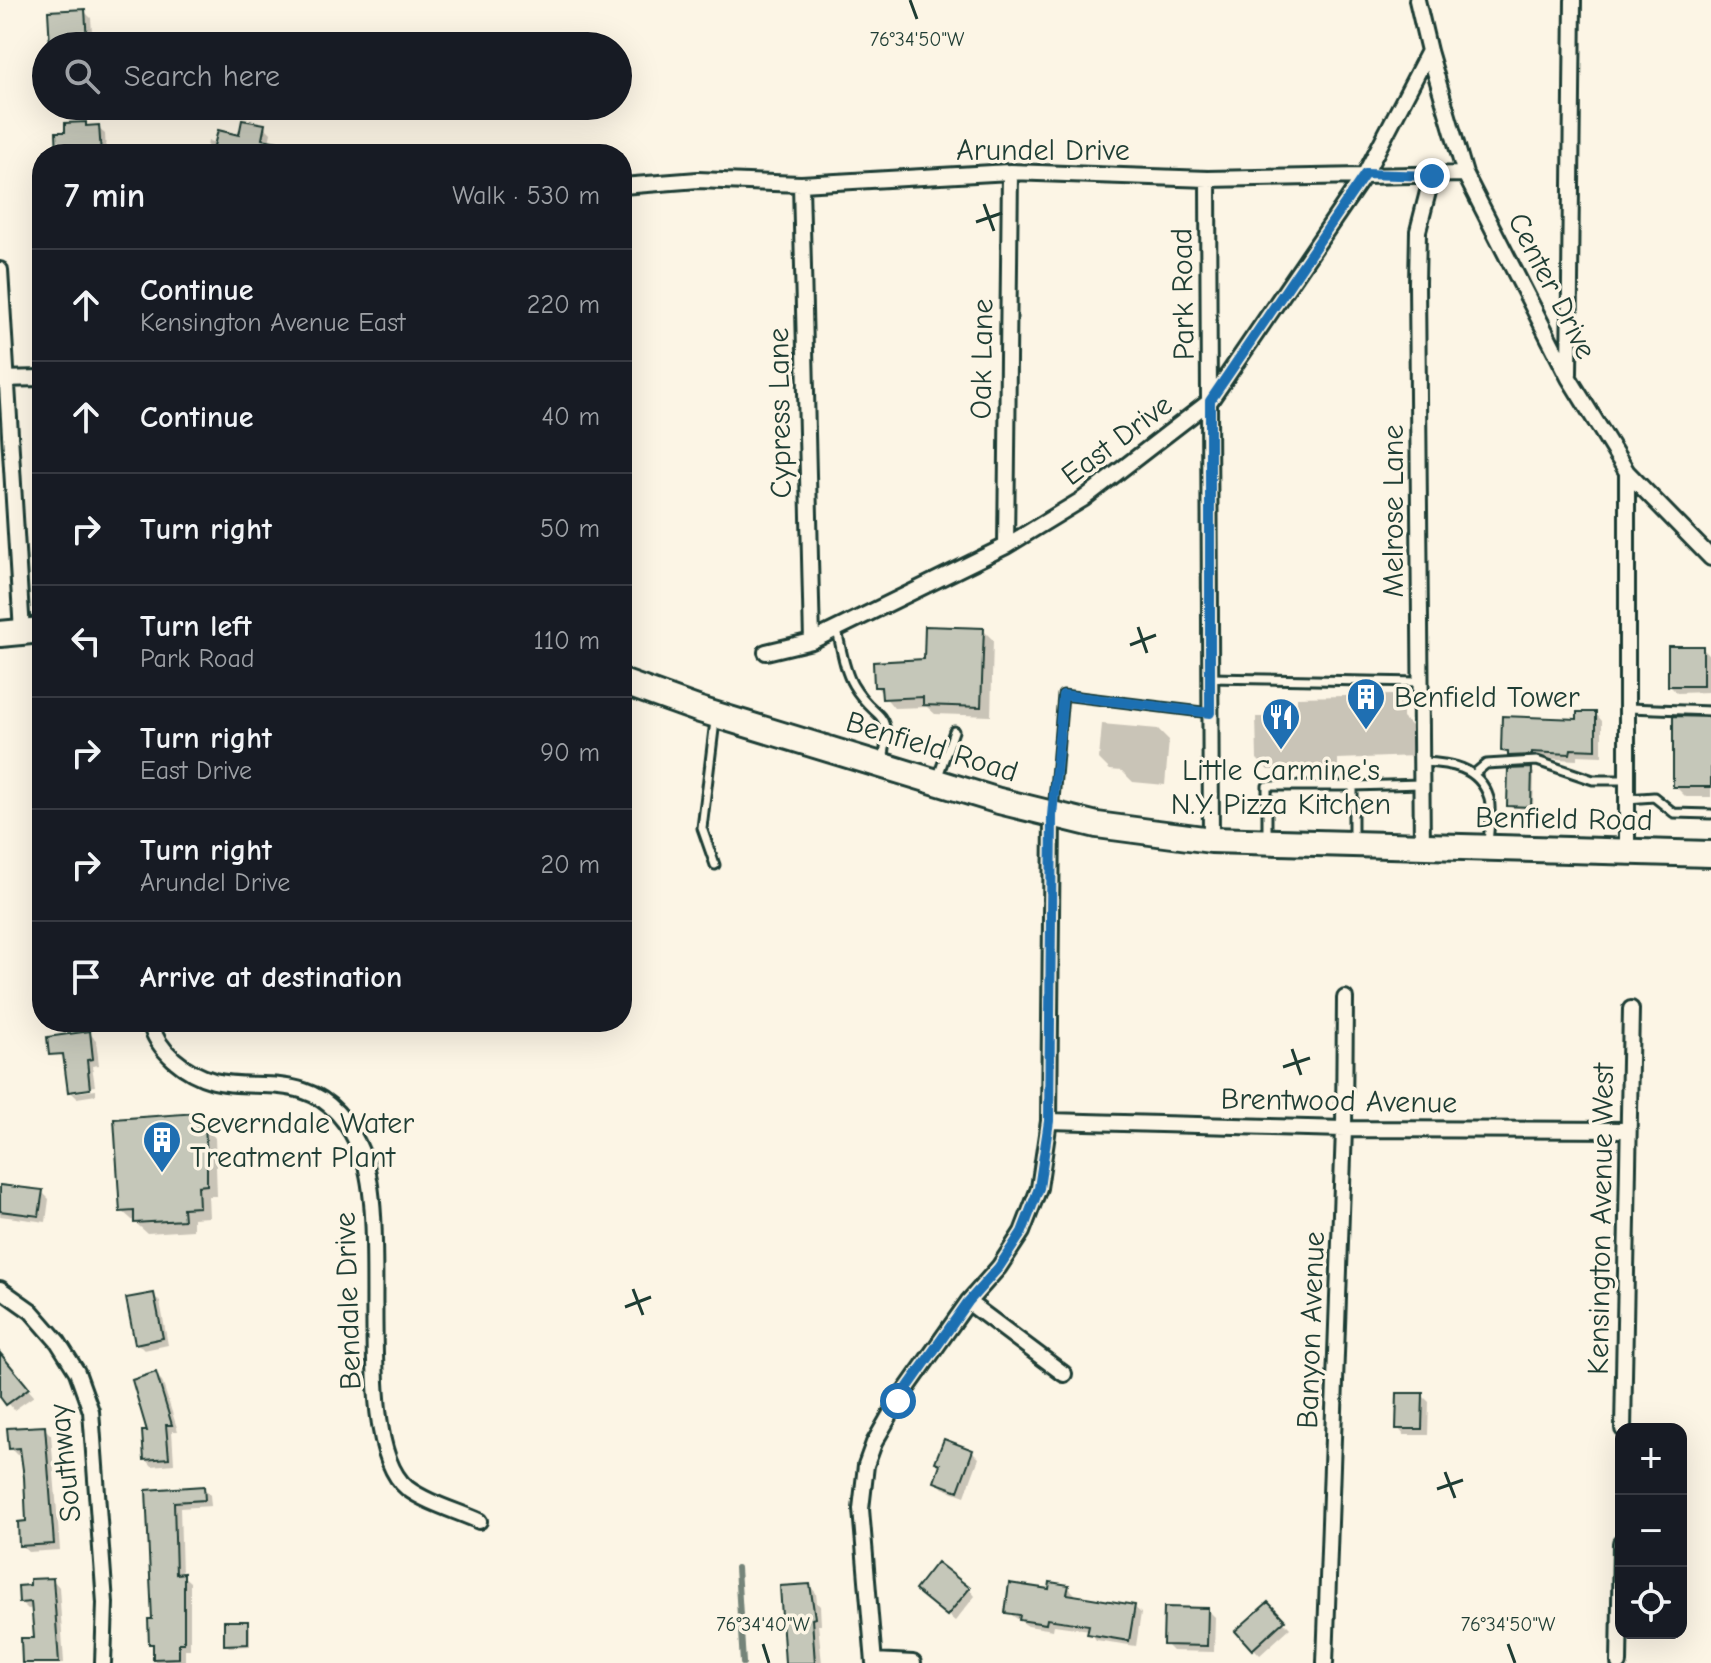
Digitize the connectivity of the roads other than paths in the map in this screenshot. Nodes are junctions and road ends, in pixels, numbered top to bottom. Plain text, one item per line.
1 (1417, 0) edge
2 (1573, 0) edge
3 (1429, 51) junction
4 (1010, 172) junction
5 (1365, 174) junction
6 (1465, 174) junction
7 (1432, 176) junction
8 (1208, 179) junction
9 (801, 184) junction
10 (632, 185) edge
11 (0, 270) edge
12 (32, 378) edge
13 (1569, 378) junction
14 (3, 379) edge
15 (1210, 401) junction
16 (1627, 472) junction
17 (1006, 546) junction
18 (1711, 558) edge
19 (836, 629) junction
20 (21, 632) edge
21 (812, 641) junction
22 (766, 652) dead end
23 (1210, 678) junction
24 (1420, 682) junction
25 (632, 685) edge
26 (1628, 708) junction
27 (1711, 711) edge
28 (1210, 713) junction
29 (716, 714) junction
30 (954, 731) dead end
31 (1421, 762) junction
32 (883, 764) junction
33 (1474, 774) junction
34 (1627, 780) junction
35 (936, 781) junction
36 (1421, 784) junction
37 (1353, 786) junction
38 (1627, 799) junction
39 (1711, 814) edge
40 (1052, 816) junction
41 (1211, 840) junction
42 (1267, 842) junction
43 (1353, 845) junction
44 (1422, 848) junction
45 (1488, 849) junction
46 (1627, 852) junction
47 (1711, 854) edge
48 (715, 865) dead end
49 (1345, 998) dead end
50 (1631, 1009) dead end
51 (153, 1032) edge
52 (1049, 1121) junction
53 (1344, 1129) junction
54 (1628, 1130) junction
55 (0, 1289) edge
56 (968, 1302) junction
57 (1064, 1374) dead end
58 (1623, 1423) edge
59 (479, 1521) dead end
60 (1621, 1567) edge
61 (874, 1662) edge
62 (103, 1663) edge
63 (913, 1663) edge
64 (1325, 1663) edge
65 (1619, 1663) edge

1 - 3 street, Center Drive
2 - 13 street
3 - 5 street, East Drive
3 - 6 street, Center Drive
4 - 8 street, Arundel Drive
4 - 9 street, Arundel Drive
4 - 17 street, Oak Lane
5 - 7 street, Arundel Drive
5 - 8 street, Arundel Drive
5 - 15 street, East Drive
6 - 7 street, Arundel Drive
6 - 13 street, Center Drive
7 - 24 street, Melrose Lane
8 - 15 street, Park Road
9 - 10 street, Arundel Drive
9 - 21 street, Cypress Lane
11 - 14 street
12 - 14 street
13 - 16 street, Center Drive
14 - 20 street
15 - 17 street, East Drive
15 - 23 street, Park Road
16 - 18 street, Center Drive
16 - 26 street
17 - 19 street, East Drive
19 - 21 street, East Drive
19 - 32 lane
21 - 22 street, East Drive
23 - 24 lane
23 - 28 street, Park Road
24 - 31 street, Melrose Lane
25 - 29 main road, Benfield Road
26 - 27 lane
26 - 34 street
28 - 40 lane
28 - 41 street, Park Road
29 - 32 main road, Benfield Road
29 - 48 lane
30 - 35 lane
31 - 33 lane
31 - 36 street, Melrose Lane
32 - 35 main road, Benfield Road
33 - 34 lane
33 - 45 lane
34 - 38 street
35 - 40 main road, Benfield Road
36 - 37 lane
36 - 44 street, Melrose Lane
37 - 42 lane
37 - 43 lane
38 - 39 lane
38 - 46 street
40 - 41 main road, Benfield Road
40 - 52 street
41 - 42 main road, Benfield Road
42 - 43 main road, Benfield Road
43 - 44 main road, Benfield Road
44 - 45 main road, Benfield Road
45 - 46 main road, Benfield Road
46 - 47 main road, Benfield Road
49 - 53 street, Banyon Avenue
50 - 54 street, Kensington Avenue West
51 - 59 street, Bendale Drive
52 - 53 street, Brentwood Avenue
52 - 56 street
53 - 54 street, Brentwood Avenue
53 - 64 street, Banyon Avenue
54 - 58 street, Kensington Avenue West
55 - 62 street, Southway
56 - 57 street
56 - 61 street
60 - 65 street
61 - 63 street

